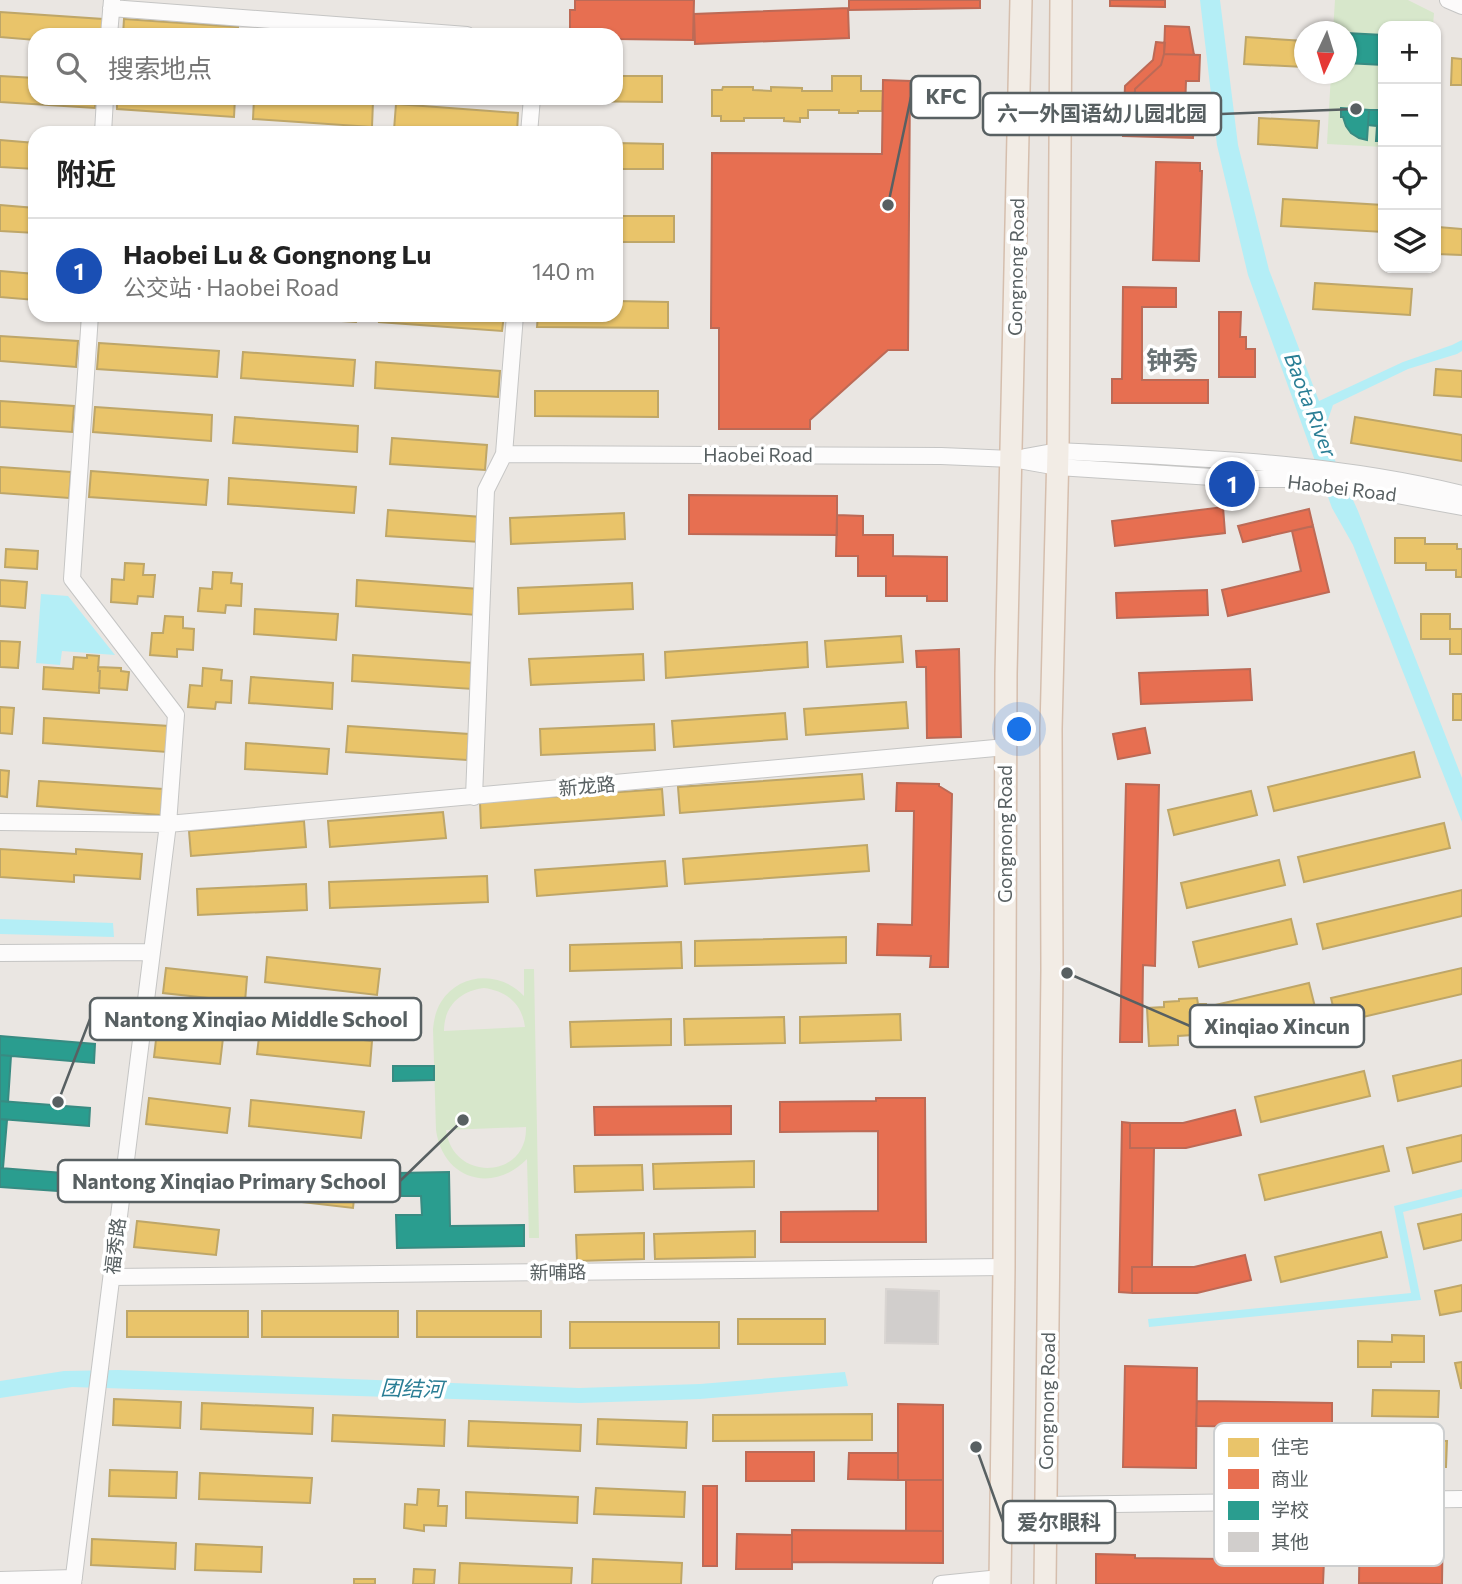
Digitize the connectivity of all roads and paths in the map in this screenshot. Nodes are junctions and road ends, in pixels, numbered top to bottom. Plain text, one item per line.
1 (1021, 0) edge
2 (1061, 0) edge
3 (1448, 0) edge
4 (111, 4) edge
5 (1462, 6) edge
6 (109, 28) edge
7 (387, 28) edge
8 (105, 105) edge
9 (531, 105) edge
10 (103, 126) edge
11 (530, 126) edge
12 (90, 322) edge
13 (514, 322) edge
14 (505, 454) junction
15 (1012, 459) junction
16 (1058, 459) junction
17 (1358, 480) junction
18 (1462, 494) edge
19 (1462, 507) edge
20 (1006, 747) junction
21 (474, 797) junction
22 (0, 822) edge
23 (168, 824) junction
24 (152, 952) junction
25 (0, 953) edge
26 (1003, 1267) junction
27 (111, 1277) junction
28 (1444, 1499) edge
29 (1462, 1499) edge
30 (1214, 1503) edge
31 (1045, 1505) junction
32 (0, 1580) edge
33 (73, 1581) edge
34 (1000, 1581) edge
35 (941, 1584) edge
36 (1045, 1584) edge

1 - 15 main road, Gongnong Road
2 - 16 main road, Gongnong Road
3 - 5 street
4 - 6 street
4 - 7 street
8 - 10 street
9 - 11 street
12 - 23 street, 福秀路
13 - 14 street
14 - 15 street, Haobei Road
14 - 21 street
15 - 16 street, Haobei Road
15 - 20 main road, Gongnong Road
16 - 17 street, Haobei Road
16 - 31 main road, Gongnong Road
17 - 18 street, Haobei Road
17 - 19 street, Haobei Road
20 - 21 street, 新龙路
20 - 26 main road, Gongnong Road
21 - 23 street, 新龙路
22 - 23 street, 新龙路
23 - 24 street, 福秀路
24 - 25 street
24 - 27 street, 福秀路
26 - 27 street, 新哺路
26 - 34 main road, Gongnong Road
27 - 33 street, 福秀路
28 - 29 street
30 - 31 street
31 - 36 main road, Gongnong Road
32 - 33 street
34 - 35 street

